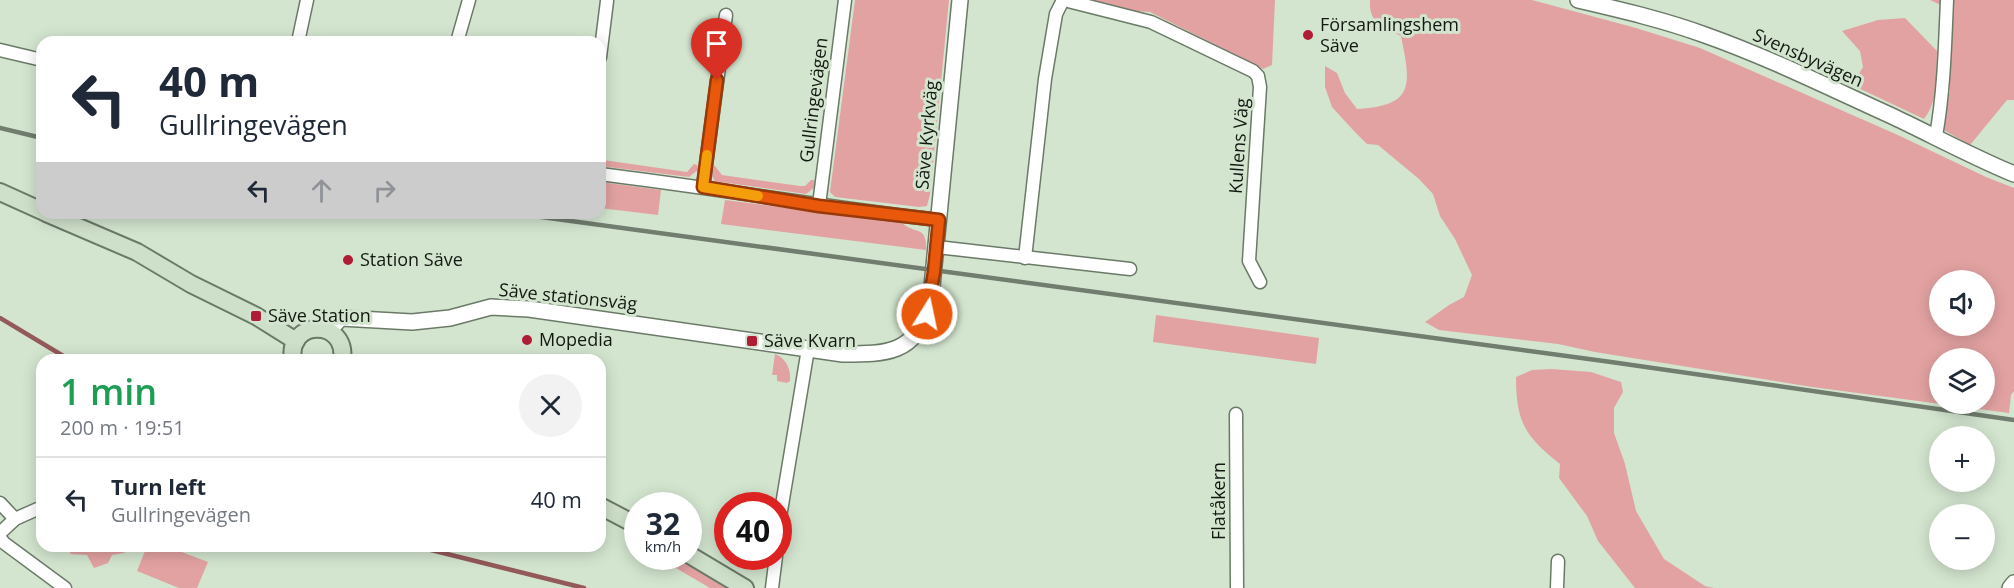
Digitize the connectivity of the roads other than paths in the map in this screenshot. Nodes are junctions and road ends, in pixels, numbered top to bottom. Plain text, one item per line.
1 (307, 0) edge
2 (469, 0) edge
3 (845, 0) edge
4 (960, 0) edge
5 (1063, 0) edge
6 (1578, 0) edge
7 (1947, 0) edge
8 (607, 1) edge
9 (726, 15) dead end
10 (299, 36) edge
11 (459, 36) edge
12 (603, 36) edge
13 (0, 50) edge
14 (36, 59) edge
15 (1936, 136) junction
16 (2014, 174) edge
17 (606, 175) edge
18 (703, 187) junction
19 (0, 192) edge
20 (819, 206) junction
21 (36, 208) edge
22 (60, 219) edge
23 (939, 220) junction
24 (937, 247) junction
25 (1025, 258) junction
26 (1130, 269) dead end
27 (1260, 282) dead end
28 (330, 331) junction
29 (296, 341) junction
30 (808, 349) junction
31 (293, 354) edge
32 (342, 354) edge
33 (1236, 414) dead end
34 (784, 492) edge
35 (0, 503) edge
36 (606, 509) edge
37 (36, 510) edge
38 (15, 519) junction
39 (624, 519) edge
40 (0, 533) edge
41 (0, 538) edge
42 (1558, 561) dead end
43 (702, 562) edge
44 (774, 570) edge
45 (2014, 583) edge
46 (60, 587) edge
47 (745, 588) edge
48 (772, 588) edge
49 (1237, 588) edge
50 (1557, 588) edge
51 (2010, 588) edge

1 - 10 street
2 - 11 street
3 - 20 street, Gullringevägen
4 - 23 street, Säve Kyrkväg
5 - 25 street, Kullens Väg
5 - 27 street, Kullens Väg
6 - 15 street, Svensbyvägen
7 - 15 street
8 - 12 street
9 - 18 street
13 - 14 street
15 - 16 street, Svensbyvägen
17 - 18 street
18 - 20 street
19 - 21 main road
20 - 23 street
22 - 29 main road
23 - 24 street, Säve Kyrkväg
24 - 25 street
24 - 30 street, Säve Kyrkväg
25 - 26 street
28 - 29 main road
28 - 30 street, Säve stationsväg
28 - 32 main road
29 - 31 main road
30 - 34 street
33 - 49 street, Flatåkern
35 - 38 street
36 - 39 main road
37 - 38 street
38 - 40 street
41 - 46 street
42 - 50 street
43 - 47 main road
44 - 48 street
45 - 51 street

